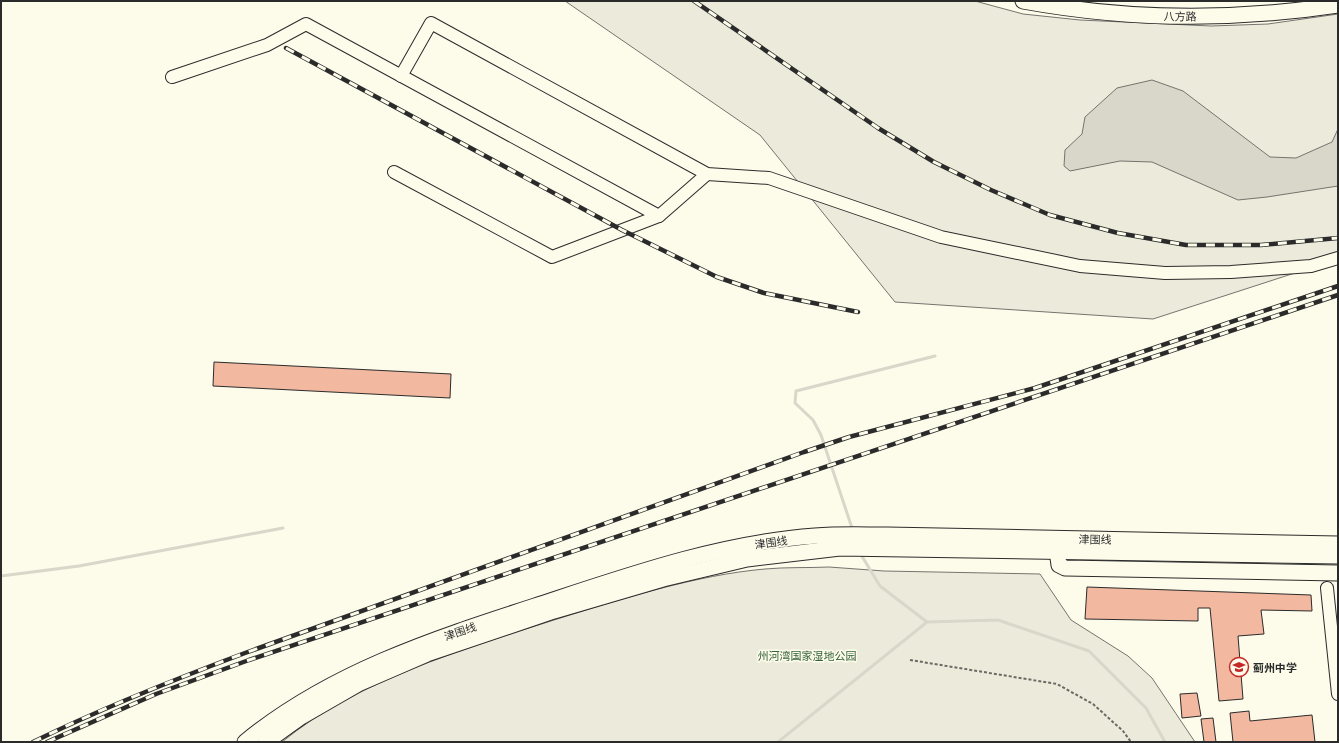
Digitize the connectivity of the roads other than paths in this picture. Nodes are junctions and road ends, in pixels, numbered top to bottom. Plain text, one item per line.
1 (1022, 1) edge
2 (1338, 4) edge
3 (401, 76) junction
4 (172, 77) dead end
5 (394, 172) dead end
6 (707, 174) junction
7 (659, 216) junction
8 (1338, 258) edge
9 (838, 542) junction
10 (867, 542) junction
11 (1338, 544) edge
12 (1057, 551) junction
13 (1338, 556) edge
14 (1338, 573) edge
15 (1327, 588) dead end
16 (1338, 694) edge
17 (245, 742) edge
18 (266, 742) edge

1 - 2 main road, 八方路
3 - 4 street
3 - 6 street
3 - 7 street
5 - 7 street
6 - 7 street
6 - 8 street
9 - 10 main road, 津围线
9 - 17 main road, 津围线
9 - 18 main road, 津围线
10 - 11 main road, 津围线
10 - 12 main road, 津围线
12 - 13 main road, 津围线
12 - 14 main road
15 - 16 street

